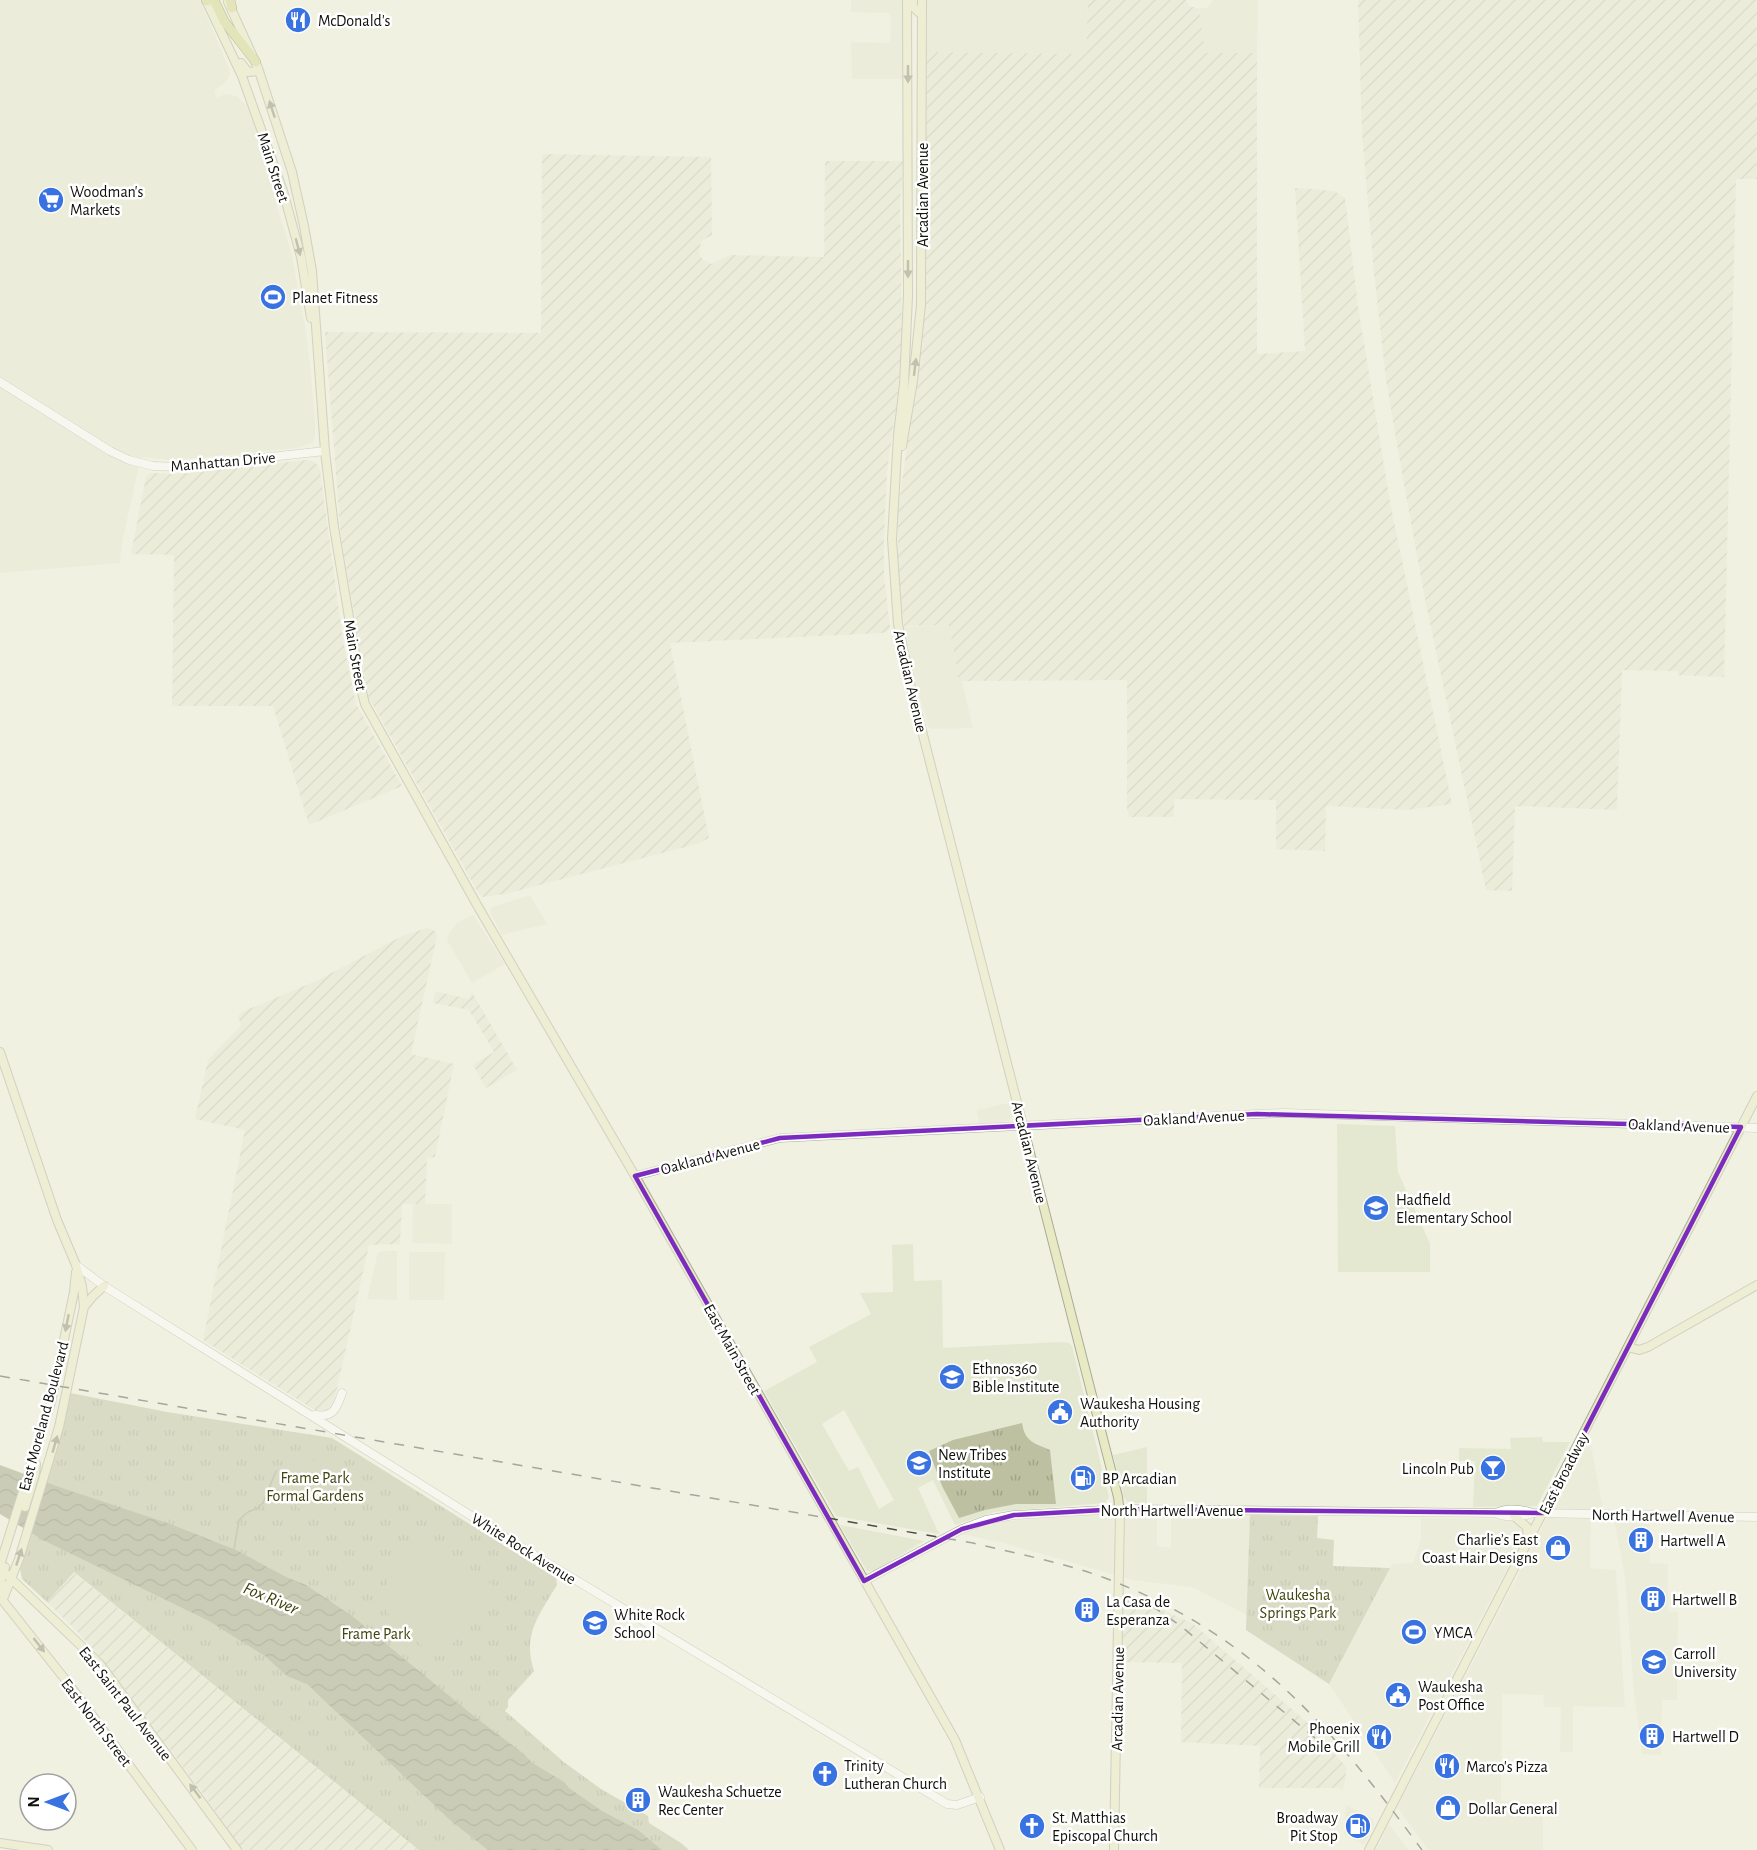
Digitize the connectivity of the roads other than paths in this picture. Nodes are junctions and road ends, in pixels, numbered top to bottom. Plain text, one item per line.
1 (208, 0) edge
2 (907, 0) edge
3 (913, 0) edge
4 (922, 0) edge
5 (230, 3) edge
6 (922, 15) junction
7 (219, 26) junction
8 (258, 67) junction
9 (249, 95) junction
10 (304, 226) junction
11 (293, 228) junction
12 (919, 323) junction
13 (907, 324) junction
14 (320, 378) junction
15 (0, 382) edge
16 (325, 451) junction
17 (896, 460) junction
18 (477, 905) joint
19 (0, 1052) edge
20 (1757, 1096) edge
21 (1023, 1126) junction
22 (1741, 1127) junction
23 (1757, 1128) edge
24 (635, 1176) junction
25 (76, 1265) junction
26 (1757, 1285) edge
27 (104, 1286) junction
28 (84, 1307) junction
29 (63, 1347) junction
30 (1628, 1347) junction
31 (75, 1350) junction
32 (342, 1393) dead end
33 (310, 1415) junction
34 (1120, 1509) junction
35 (1496, 1512) junction
36 (1538, 1513) junction
37 (1514, 1516) junction
38 (1757, 1517) edge
39 (13, 1533) junction
40 (1527, 1542) junction
41 (0, 1547) edge
42 (1, 1573) edge
43 (12, 1579) junction
44 (864, 1581) junction
45 (1, 1600) edge
46 (980, 1797) junction
47 (0, 1843) edge
48 (48, 1850) edge
49 (192, 1850) edge
50 (237, 1850) edge
51 (1000, 1850) edge
52 (1114, 1850) edge
53 (1369, 1850) edge

1 - 7 main road, Main Street
1 - 8 main road
2 -> 13 main road, Arcadian Avenue
3 - 6 main road
4 - 6 main road, Arcadian Avenue
5 - 8 main road, Main Street
6 - 12 main road, Arcadian Avenue
7 - 8 main road
7 - 9 main road, Main Street
8 - 9 main road
10 -> 8 main road, Main Street
9 - 11 main road, Main Street
10 - 11 street
10 - 14 main road, Main Street
11 -> 14 main road, Main Street
12 - 13 street
17 -> 12 main road, Arcadian Avenue
13 - 17 main road, Arcadian Avenue
14 - 16 main road, Main Street
15 - 16 street, Manhattan Drive
16 - 18 main road, Main Street
17 - 21 main road, Arcadian Avenue
18 - 24 main road, East Main Street
19 - 25 main road, East Moreland Boulevard
20 - 22 main road, East Broadway
21 - 22 street, Oakland Avenue
21 - 24 street, Oakland Avenue
21 - 34 main road, Arcadian Avenue
22 - 23 street, Oakland Avenue
22 - 30 main road, East Broadway
24 - 44 main road, East Main Street
25 - 27 street, White Rock Avenue
25 - 28 main road, East Moreland Boulevard
25 -> 29 main road, East Moreland Boulevard
26 - 30 main road
27 - 28 main road
27 - 33 street, White Rock Avenue
28 - 31 main road, East Moreland Boulevard
29 - 31 main road
29 - 39 main road, East Moreland Boulevard
30 - 36 main road, East Broadway
43 -> 31 main road, East Moreland Boulevard
32 - 33 street
33 - 46 street, White Rock Avenue
34 - 35 street, North Hartwell Avenue
34 - 44 street, North Hartwell Avenue
34 - 52 main road, Arcadian Avenue
35 - 36 street, North Hartwell Avenue
35 - 37 street, North Hartwell Avenue
36 - 37 street, North Hartwell Avenue
36 - 38 street, North Hartwell Avenue
36 - 40 main road, East Broadway
37 - 40 main road
39 - 41 main road
39 - 42 main road, East Moreland Boulevard
40 - 53 main road, East Broadway
42 - 43 main road
42 - 45 main road
43 - 45 main road, East Moreland Boulevard
50 -> 43 main road, East Saint Paul Avenue
44 - 46 main road, East Main Street
45 -> 49 main road, East North Street
46 - 51 main road, East Main Street
47 - 48 main road

